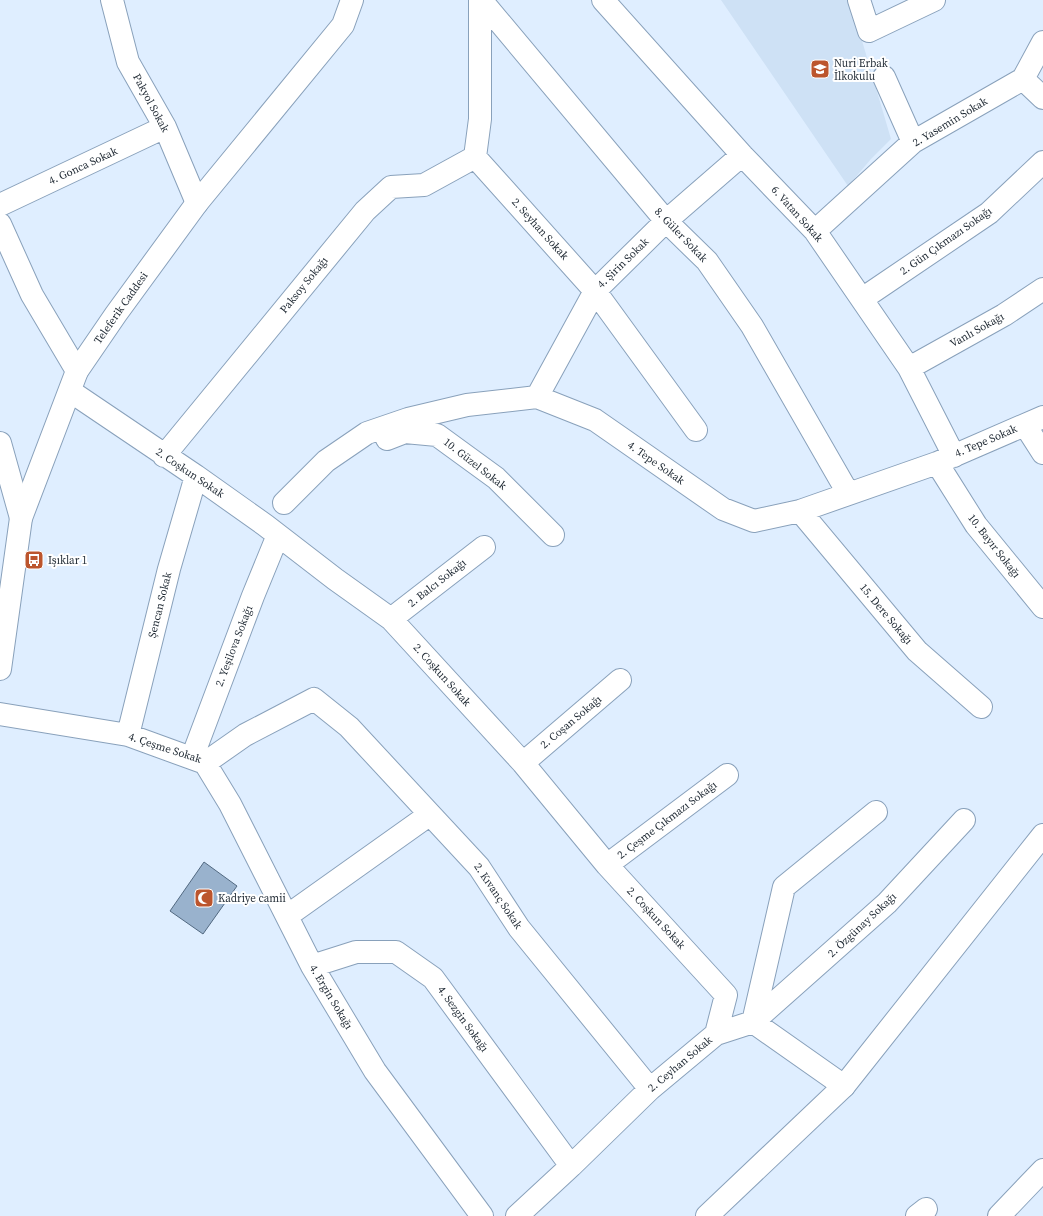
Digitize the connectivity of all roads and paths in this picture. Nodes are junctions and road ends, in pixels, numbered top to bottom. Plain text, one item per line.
1 (112, 0) edge
2 (352, 0) edge
3 (480, 0) edge
4 (603, 0) edge
5 (859, 0) edge
6 (934, 0) edge
7 (1043, 42) edge
8 (884, 77) dead end
9 (1023, 79) junction
10 (1043, 98) edge
11 (165, 127) junction
12 (913, 142) junction
13 (742, 155) junction
14 (475, 157) junction
15 (1043, 162) edge
16 (197, 203) junction
17 (0, 205) edge
18 (666, 221) junction
19 (0, 224) edge
20 (815, 232) junction
21 (1043, 289) edge
22 (595, 291) junction
23 (862, 299) junction
24 (909, 368) junction
25 (77, 371) junction
26 (70, 392) junction
27 (537, 396) junction
28 (1034, 421) edge
29 (696, 430) dead end
30 (0, 443) edge
31 (1043, 453) edge
32 (164, 456) junction
33 (945, 459) junction
34 (196, 476) junction
35 (848, 493) junction
36 (284, 503) junction
37 (800, 511) junction
38 (21, 518) junction
39 (272, 530) junction
40 (553, 535) dead end
41 (484, 547) dead end
42 (1043, 607) edge
43 (391, 618) junction
44 (0, 669) edge
45 (620, 680) dead end
46 (314, 699) joint
47 (981, 708) dead end
48 (0, 714) edge
49 (128, 735) junction
50 (199, 760) junction
51 (523, 763) junction
52 (727, 775) dead end
53 (876, 812) dead end
54 (430, 815) junction
55 (964, 820) dead end
56 (1043, 835) edge
57 (606, 865) junction
58 (287, 916) junction
59 (312, 966) junction
60 (753, 1022) junction
61 (716, 1034) junction
62 (844, 1086) junction
63 (650, 1089) junction
64 (571, 1166) junction
65 (1043, 1170) edge
66 (482, 1216) edge
67 (517, 1216) edge
68 (707, 1216) edge
69 (999, 1216) edge

1 - 11 street, Pakyol Sokak
2 - 16 street, Teleferik Caddesi
3 - 14 street
3 - 18 street, 8. Güler Sokak
4 - 13 street, 6. Vatan Sokak
5 - 6 street
7 - 9 street
8 - 12 street
9 - 10 street
9 - 12 street, 2. Yasemin Sokak
11 - 16 street, Pakyol Sokak
11 - 17 street, 4. Gonca Sokak
12 - 20 street, 2. Yasemin Sokak
13 - 18 street, 4. Şirin Sokak
13 - 20 street, 6. Vatan Sokak
14 - 22 street, 2. Seyhan Sokak
14 - 32 street, Paksoy Sokağı
15 - 23 street, 2. Gün Çıkmazı Sokağı
16 - 25 street, Teleferik Caddesi
18 - 22 street, 4. Şirin Sokak
18 - 35 street, 8. Güler Sokak
19 - 25 street
20 - 23 street, 6. Vatan Sokak
21 - 24 street, Vanlı Sokağı
22 - 27 street, 4. Şirin Sokak
22 - 29 street, 2. Seyhan Sokak
23 - 24 street, 6. Vatan Sokak
24 - 33 street, 6. Vatan Sokak
25 - 26 street, Teleferik Caddesi
26 - 32 street, 2. Coşkun Sokak
26 - 38 street, Teleferik Caddesi
27 - 36 street, 4. Tepe Sokak
27 - 37 street, 4. Tepe Sokak
28 - 31 street
28 - 33 street, 4. Tepe Sokak
30 - 38 street
32 - 34 street, 2. Coşkun Sokak
33 - 35 street, 4. Tepe Sokak
33 - 42 street, 10. Bayır Sokağı
34 - 39 street, 2. Coşkun Sokak
34 - 49 street, Şencan Sokak
35 - 37 street, 4. Tepe Sokak
36 - 39 street, 10. Güzel Sokak
36 - 40 street, 10. Güzel Sokak
37 - 47 street, 15. Dere Sokağı
38 - 44 street, Teleferik Caddesi
39 - 43 street, 2. Coşkun Sokak
39 - 50 street, 2. Yeşilova Sokağı
41 - 43 street, 2. Balcı Sokağı
43 - 51 street, 2. Coşkun Sokak
45 - 51 street, 2. Coşan Sokağı
46 - 50 street, 4. Çeşme Sokak
46 - 54 street, 2. Kıvanç Sokak
48 - 49 street, 4. Çeşme Sokak
49 - 50 street, 4. Çeşme Sokak
50 - 58 street, 4. Ergin Sokağı
51 - 57 street, 2. Coşkun Sokak
52 - 57 street, 2. Çeşme Çıkmazı Sokağı
53 - 60 street
54 - 58 street
54 - 63 street, 2. Kıvanç Sokak
55 - 60 street, 2. Özgünay Sokağı
56 - 62 street
57 - 61 street, 2. Coşkun Sokak
58 - 59 street, 4. Ergin Sokağı
59 - 64 street, 4. Sezgin Sokağı
59 - 66 street, 4. Ergin Sokağı
60 - 61 street, 2. Ceyhan Sokak
60 - 62 street
61 - 63 street, 2. Ceyhan Sokak
62 - 68 street
63 - 64 street, 2. Ceyhan Sokak
64 - 67 street, 2. Ceyhan Sokak
65 - 69 street

